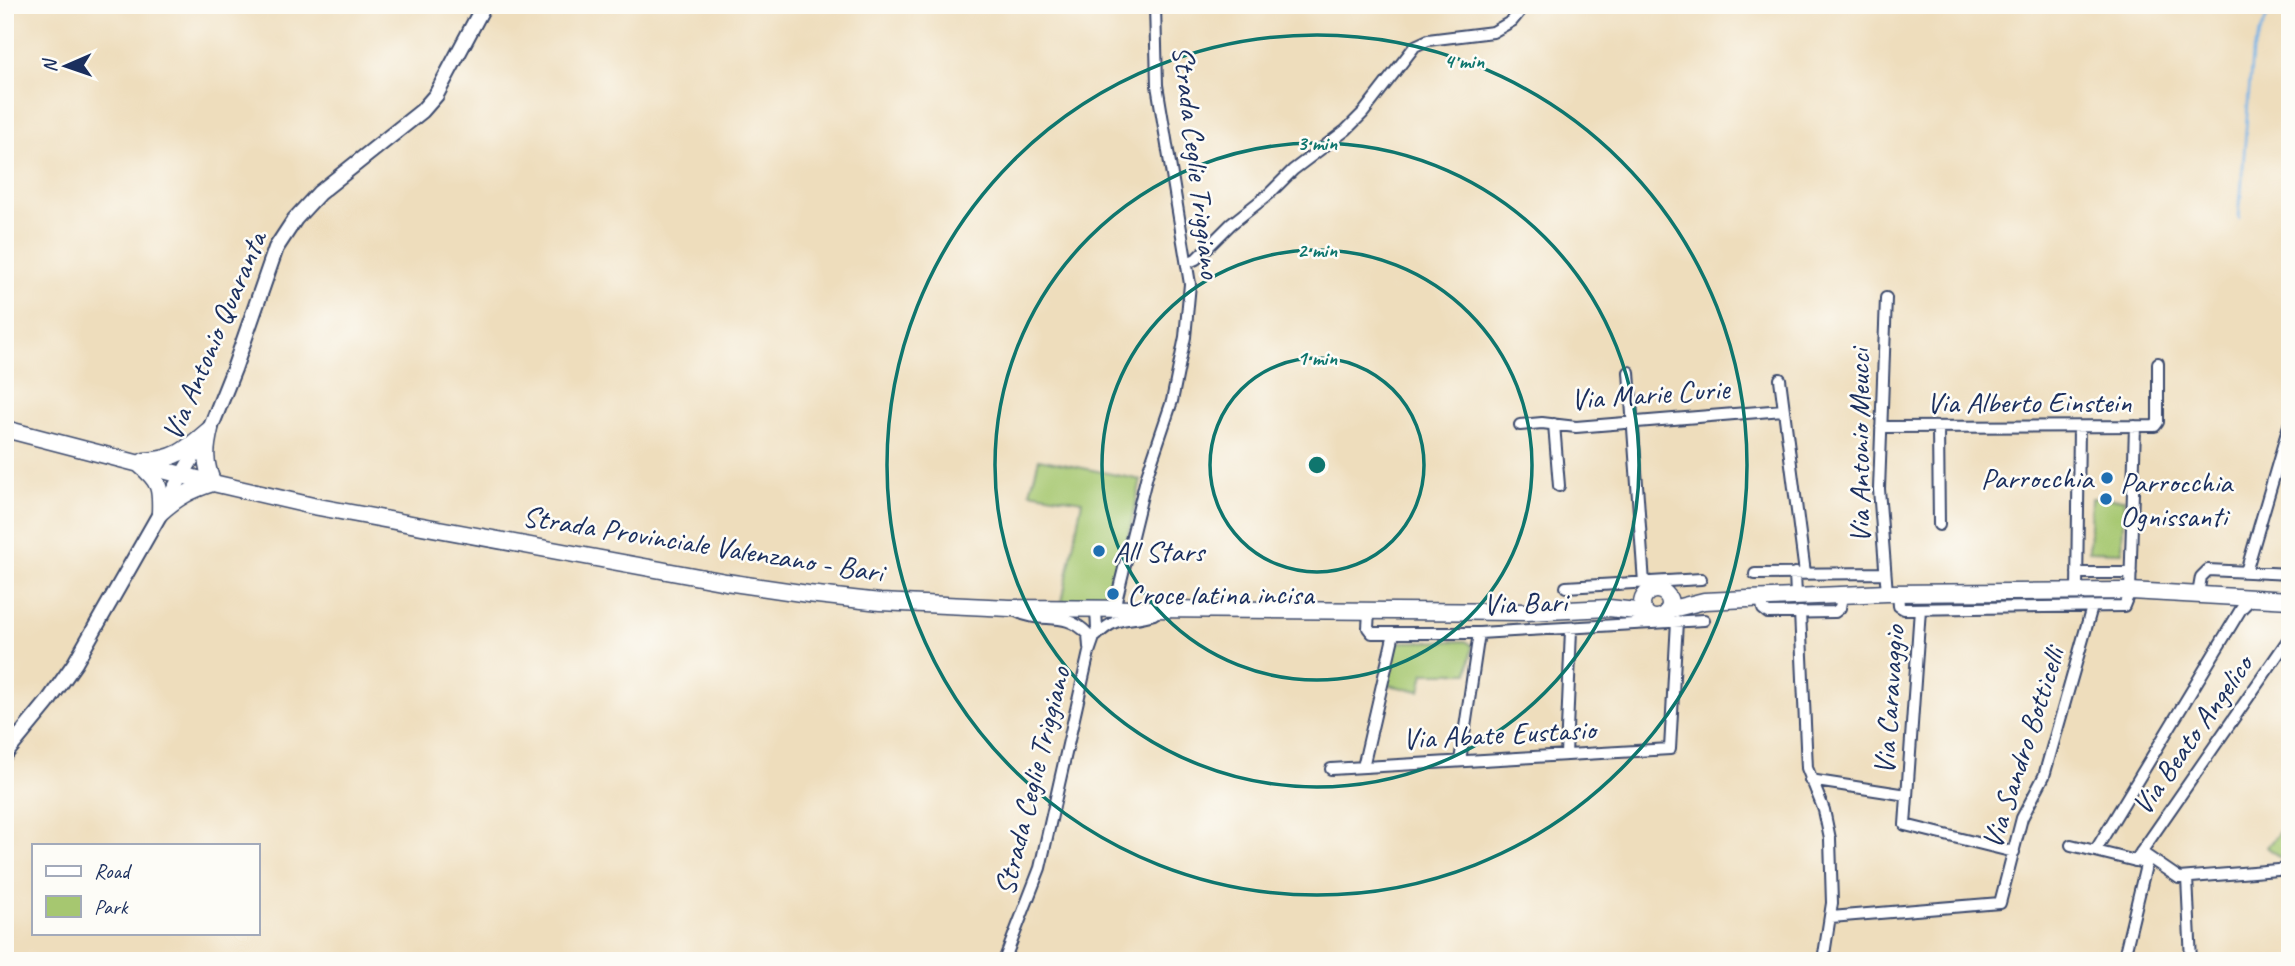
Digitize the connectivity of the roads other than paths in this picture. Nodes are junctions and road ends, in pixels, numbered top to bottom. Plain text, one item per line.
1 (484, 5) edge
2 (1155, 5) edge
3 (1525, 5) edge
4 (1187, 263) junction
5 (1886, 298) dead end
6 (2158, 363) dead end
7 (1629, 372) dead end
8 (1780, 379) dead end
9 (1783, 410) junction
10 (2290, 422) edge
11 (1633, 423) junction
12 (1554, 424) junction
13 (1520, 425) dead end
14 (2136, 426) junction
15 (1881, 427) junction
16 (1938, 427) junction
17 (2079, 427) junction
18 (5, 429) edge
19 (210, 429) junction
20 (135, 461) junction
21 (182, 475) junction
22 (214, 483) junction
23 (1559, 486) dead end
24 (160, 513) junction
25 (1939, 525) dead end
26 (1884, 572) junction
27 (2246, 572) junction
28 (1800, 573) junction
29 (1833, 573) junction
30 (2077, 573) junction
31 (2131, 573) junction
32 (1755, 574) dead end
33 (2290, 574) edge
34 (1701, 579) dead end
35 (1566, 587) dead end
36 (2077, 591) junction
37 (2130, 591) junction
38 (1892, 593) junction
39 (2198, 594) junction
40 (1838, 595) junction
41 (1796, 596) junction
42 (2219, 596) junction
43 (1761, 598) junction
44 (2252, 598) junction
45 (2290, 600) edge
46 (1657, 603) junction
47 (2092, 607) junction
48 (1010, 608) junction
49 (1169, 608) junction
50 (1096, 609) junction
51 (1114, 609) junction
52 (1920, 609) junction
53 (1272, 610) joint
54 (1369, 611) junction
55 (1422, 611) junction
56 (1800, 612) junction
57 (1704, 620) dead end
58 (2235, 620) junction
59 (1571, 629) junction
60 (1394, 633) junction
61 (1422, 633) junction
62 (1479, 633) junction
63 (1091, 636) junction
64 (2290, 637) edge
65 (5, 754) edge
66 (1566, 755) junction
67 (1460, 761) junction
68 (1363, 767) junction
69 (1331, 769) dead end
70 (1810, 780) junction
71 (1907, 795) junction
72 (2071, 845) dead end
73 (2095, 851) junction
74 (2014, 852) junction
75 (2143, 859) junction
76 (2290, 869) edge
77 (2188, 878) junction
78 (1831, 918) junction
79 (1004, 961) edge
80 (1823, 961) edge
81 (2123, 961) edge
82 (2191, 961) edge

1 - 19 street, Via Antonio Quaranta
2 - 4 street, Strada Ceglie Triggiano
3 - 4 street
4 - 51 street, Strada Ceglie Triggiano
5 - 15 street, Via Antonio Meucci
6 - 14 street, Via Alberto Einstein
7 - 11 street
8 - 9 street
9 - 11 street, Via Marie Curie
9 - 28 street
10 - 27 street
11 - 12 street, Via Marie Curie
11 - 46 street
12 - 13 street, Via Marie Curie
12 - 23 street
14 - 17 street, Via Alberto Einstein
14 - 31 street
15 - 16 street, Via Alberto Einstein
15 - 26 street, Via Antonio Meucci
16 - 17 street, Via Alberto Einstein
16 - 25 street
17 - 30 street
18 - 20 main road, Strada Provinciale Valenzano - Bari
19 - 20 main road
19 - 21 street, Via Antonio Quaranta
19 - 22 main road
20 - 21 main road, Strada Provinciale Valenzano - Bari
20 - 24 main road
21 - 22 main road, Strada Provinciale Valenzano - Bari
21 - 24 street, Via Antonio Quaranta
22 - 24 main road
22 - 48 main road, Strada Provinciale Valenzano - Bari
24 - 65 street, Via Antonio Quaranta
26 - 29 street
26 - 38 street, Via Antonio Meucci
27 - 33 street
27 - 39 street
28 - 29 street
28 - 32 street
28 - 41 street
29 - 40 street
30 - 31 street
30 - 36 street
31 - 37 street
34 - 46 street, Via Bari
35 - 46 street, Via Bari
36 - 37 main road, Via Bari
36 - 38 main road, Via Bari
37 - 39 main road, Via Bari
37 - 47 street
38 - 40 main road, Via Bari
38 - 52 street
39 - 42 main road, Via Bari
40 - 41 main road, Via Bari
40 - 56 street
41 - 43 main road, Via Bari
42 - 44 main road, Via Bari
42 - 58 street
43 - 46 main road, Via Bari
43 - 56 street
44 - 45 main road, Via Bari
44 - 58 street
46 - 55 main road, Via Bari
46 - 57 street, Via Bari
46 - 59 street, Via Bari
46 - 66 street, Via Abate Eustasio
47 - 52 street
47 - 74 street, Via Sandro Botticelli
48 - 50 main road, Strada Provinciale Valenzano - Bari
48 - 63 street, Strada Ceglie Triggiano
49 - 51 main road, Strada Provinciale Valenzano - Bari
49 - 53 main road, Strada Provinciale Valenzano - Bari
49 - 63 street, Strada Ceglie Triggiano
50 - 51 main road, Strada Provinciale Valenzano - Bari
50 - 63 street, Strada Ceglie Triggiano
52 - 71 street, Via Caravaggio
53 - 54 main road, Via Bari
54 - 55 main road, Via Bari
54 - 60 street, Via Bari
55 - 61 street
56 - 70 street
58 - 73 street
59 - 62 street, Via Bari
59 - 66 street
60 - 61 street, Via Bari
60 - 68 street
61 - 62 street, Via Bari
62 - 67 street
63 - 79 street, Strada Ceglie Triggiano
64 - 75 street, Via Beato Angelico
66 - 67 street, Via Abate Eustasio
67 - 68 street, Via Abate Eustasio
68 - 69 street, Via Abate Eustasio
70 - 71 street, Via Caravaggio
70 - 78 street
71 - 74 street, Via Caravaggio
72 - 73 street
73 - 75 street
74 - 78 street, Via Sandro Botticelli
75 - 77 street
75 - 81 street
76 - 77 street
77 - 82 street
78 - 80 street

